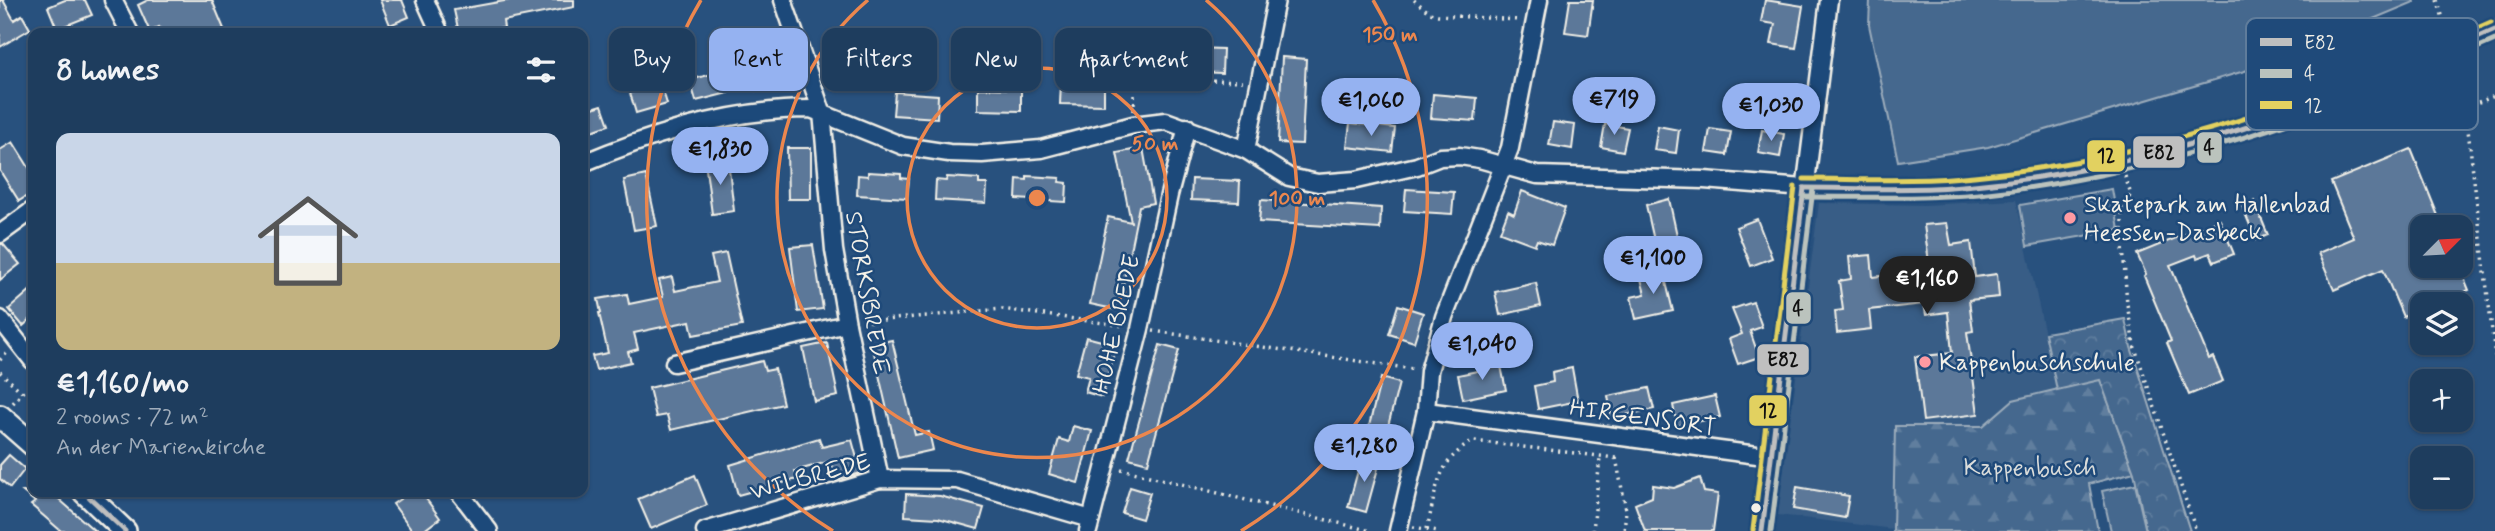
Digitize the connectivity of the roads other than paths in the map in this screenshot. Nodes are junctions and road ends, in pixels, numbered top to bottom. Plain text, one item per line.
1 (113, 0) edge
2 (783, 0) edge
3 (1276, 0) edge
4 (1539, 0) edge
5 (1829, 0) edge
6 (431, 2) edge
7 (127, 28) edge
8 (439, 28) edge
9 (2495, 30) edge
10 (2478, 38) edge
11 (822, 112) junction
12 (1187, 127) junction
13 (2246, 128) edge
14 (1246, 150) junction
15 (588, 161) edge
16 (1503, 166) junction
17 (1804, 188) junction
18 (28, 214) edge
19 (0, 234) edge
20 (0, 319) edge
21 (847, 324) junction
22 (28, 354) edge
23 (674, 363) dead end
24 (1426, 411) junction
25 (0, 416) edge
26 (28, 441) edge
27 (1772, 457) junction
28 (880, 479) junction
29 (89, 497) edge
30 (463, 497) edge
31 (1090, 525) edge
32 (1399, 528) edge
33 (125, 531) edge
34 (489, 531) edge
35 (705, 531) edge
36 (1762, 531) edge

1 - 7 street
2 - 11 street, STORKSBREDE
3 - 14 street
4 - 16 street
5 - 17 street
6 - 8 street
9 - 10 street
11 - 12 street
11 - 15 street
11 - 21 street, STORKSBREDE
12 - 14 street
12 - 31 street, HOHE BREDE
13 - 17 street
14 - 16 street
16 - 17 street
16 - 24 street
17 - 27 street
18 - 19 street
20 - 22 street
21 - 23 street
21 - 28 street, STORKSBREDE
24 - 27 street, HIRGENSORT
24 - 32 street
25 - 26 street
27 - 36 street
28 - 31 street, WILBREDE
28 - 35 street, WILBREDE
29 - 33 street
30 - 34 street

